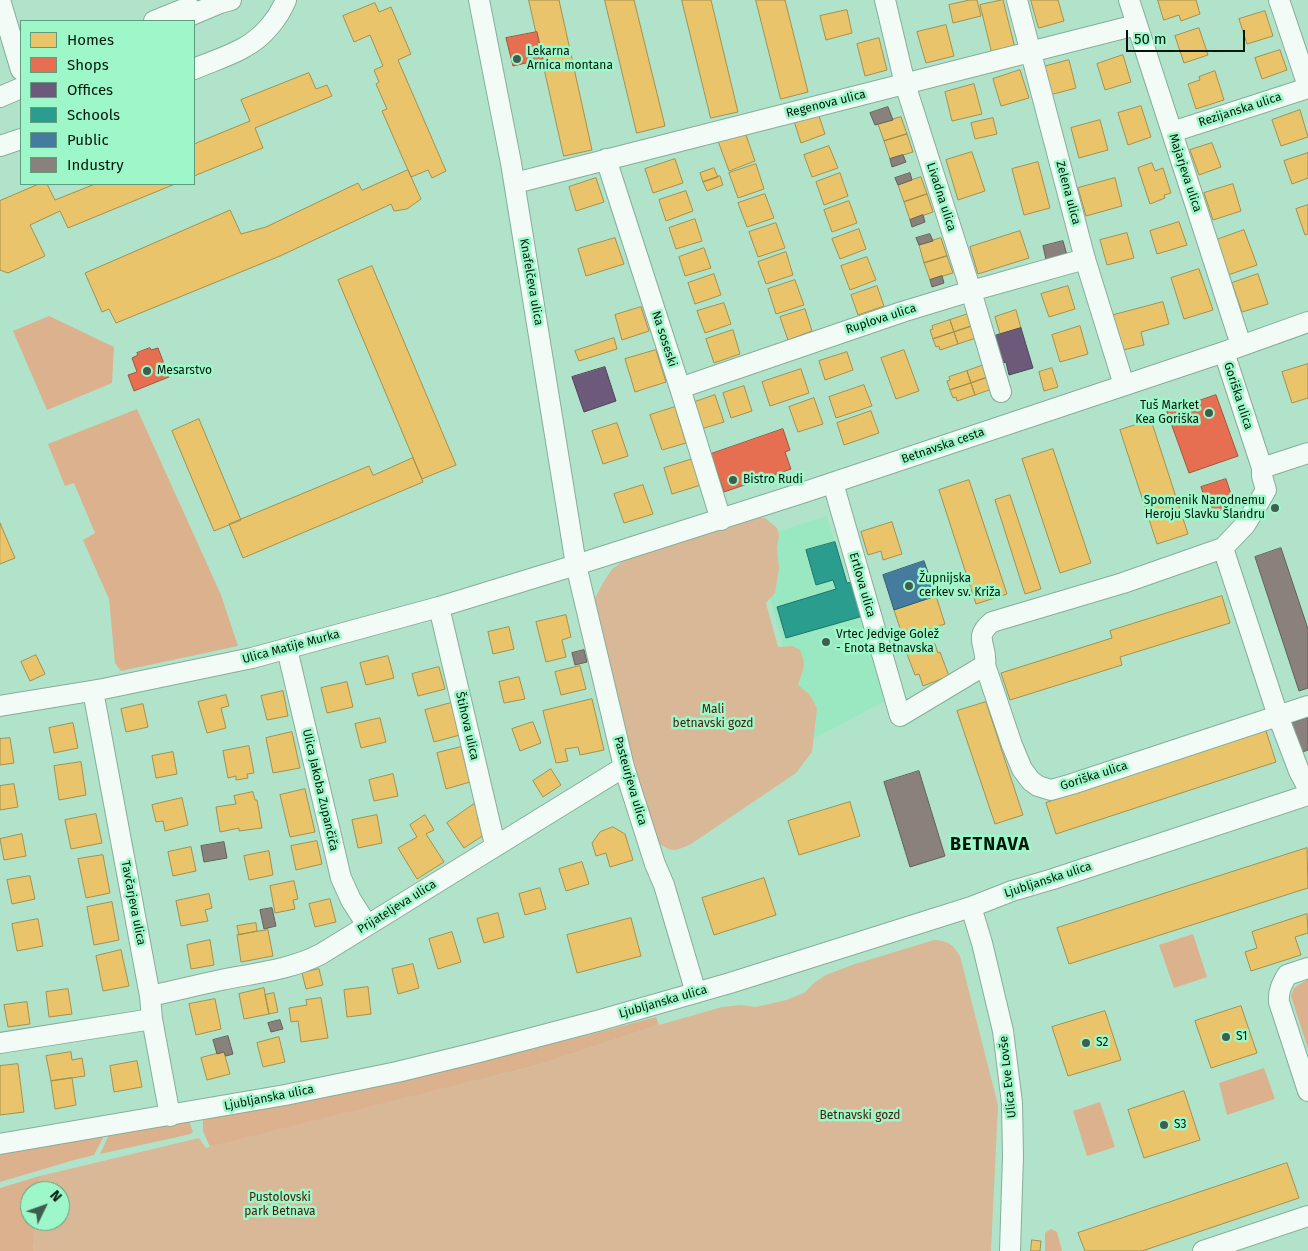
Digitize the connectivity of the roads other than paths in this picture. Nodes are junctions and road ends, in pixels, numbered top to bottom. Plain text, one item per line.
1 (0, 0) edge
2 (205, 0) edge
3 (231, 0) edge
4 (286, 0) edge
5 (479, 0) edge
6 (885, 0) edge
7 (1018, 0) edge
8 (1128, 0) edge
9 (1279, 0) edge
10 (156, 20) edge
11 (179, 20) edge
12 (1136, 25) junction
13 (1030, 52) junction
14 (20, 67) edge
15 (195, 69) edge
16 (20, 76) edge
17 (905, 84) junction
18 (0, 86) edge
19 (1308, 87) edge
20 (20, 88) edge
21 (0, 97) edge
22 (1172, 132) junction
23 (20, 139) edge
24 (0, 146) edge
25 (606, 160) junction
26 (515, 182) junction
27 (1085, 259) junction
28 (971, 291) junction
29 (1308, 322) edge
30 (1233, 349) junction
31 (1124, 385) junction
32 (680, 388) junction
33 (1001, 392) dead end
34 (1308, 453) edge
35 (1262, 468) junction
36 (833, 483) junction
37 (721, 520) junction
38 (1223, 548) junction
39 (576, 566) junction
40 (439, 607) junction
41 (287, 649) junction
42 (985, 665) junction
43 (93, 691) junction
44 (0, 706) edge
45 (1308, 706) edge
46 (1278, 716) junction
47 (624, 767) junction
48 (1308, 788) edge
49 (1308, 795) edge
50 (496, 845) junction
51 (971, 907) junction
52 (367, 925) junction
53 (1308, 968) edge
54 (696, 993) junction
55 (150, 996) junction
56 (152, 1019) junction
57 (0, 1043) edge
58 (1308, 1091) edge
59 (170, 1116) junction
60 (0, 1144) edge
61 (1308, 1216) edge
62 (1010, 1251) edge
63 (1203, 1251) edge

1 - 14 street
2 - 10 street
3 - 11 street
4 - 15 street
5 - 26 street, Knafelčeva ulica
6 - 17 street, Livadna ulica
7 - 13 street, Zelena ulica
8 - 12 street, Majarjeva ulica
9 - 19 street, Rezijanska ulica
12 - 13 street, Regenova ulica
12 - 22 street, Majarjeva ulica
13 - 17 street, Regenova ulica
13 - 27 street, Zelena ulica
16 - 18 street
17 - 25 street, Regenova ulica
17 - 28 street, Livadna ulica
19 - 22 street, Rezijanska ulica
20 - 21 street
22 - 30 street, Majarjeva ulica
23 - 24 street
25 - 26 street, Regenova ulica
25 - 32 street, Na soseski
26 - 39 street, Knafelčeva ulica
27 - 28 street, Ruplova ulica
27 - 31 street, Zelena ulica
28 - 32 street, Ruplova ulica
28 - 33 street, Livadna ulica
29 - 30 street, Betnavska cesta
30 - 31 street, Betnavska cesta
30 - 35 street, Goriška ulica
31 - 36 street, Betnavska cesta
32 - 37 street, Na soseski
34 - 35 street
35 - 38 street, Goriška ulica
36 - 37 street, Betnavska cesta
36 - 42 street, Ertlova ulica
37 - 39 street, Betnavska cesta
38 - 42 street, Goriška ulica
38 - 46 street
39 - 40 street, Ulica Matije Murka
39 - 47 street, Pasteurjeva ulica
40 - 41 street, Ulica Matije Murka
40 - 50 street, Štihova ulica
41 - 43 street, Ulica Matije Murka
41 - 52 street, Ulica Jakoba Zupančiča
42 - 46 street, Goriška ulica
43 - 44 street, Ulica Matije Murka
43 - 55 street, Tavčarjeva ulica
45 - 46 street, Goriška ulica
46 - 48 street
47 - 50 street, Prijateljeva ulica
47 - 54 street, Pasteurjeva ulica
49 - 51 street, Ljubljanska ulica
50 - 52 street, Prijateljeva ulica
51 - 54 street, Ljubljanska ulica
51 - 62 street, Ulica Eve Lovše
52 - 55 street, Prijateljeva ulica
53 - 58 street
54 - 59 street, Ljubljanska ulica
55 - 56 street, Tavčarjeva ulica
56 - 57 street
56 - 59 street, Tavčarjeva ulica
59 - 60 street, Ljubljanska ulica
61 - 63 street

